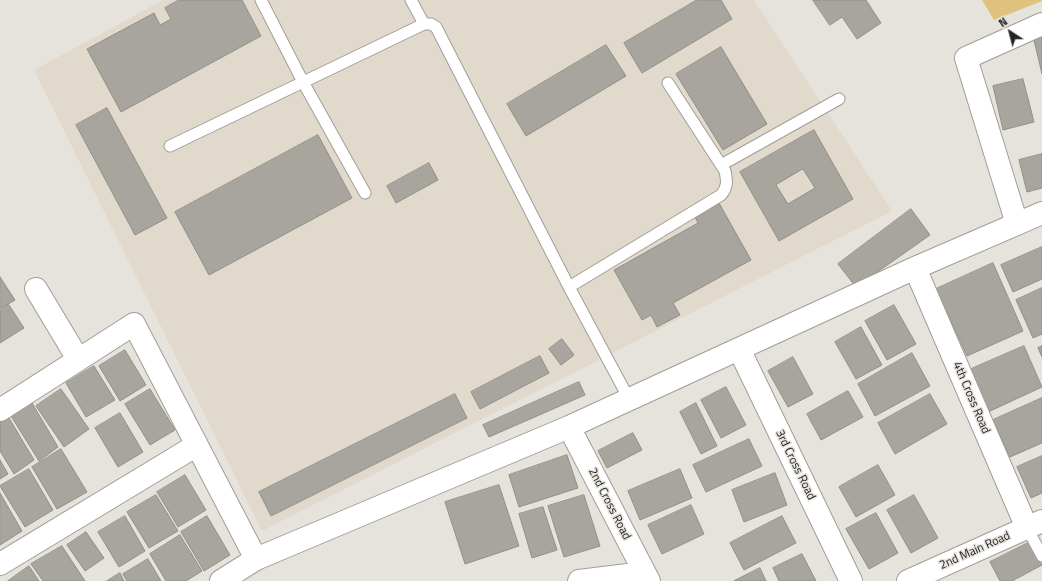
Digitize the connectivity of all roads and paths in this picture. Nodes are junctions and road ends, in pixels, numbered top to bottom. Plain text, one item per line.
1 (262, 0) edge
2 (411, 0) edge
3 (424, 24) junction
4 (1042, 24) edge
5 (303, 82) junction
6 (668, 83) dead end
7 (838, 99) dead end
8 (170, 146) dead end
9 (721, 165) junction
10 (364, 193) dead end
11 (1042, 213) edge
12 (1017, 224) junction
13 (915, 268) junction
14 (569, 287) junction
15 (36, 289) dead end
16 (739, 349) junction
17 (78, 359) junction
18 (629, 399) junction
19 (0, 410) edge
20 (569, 427) junction
21 (197, 445) junction
22 (1035, 525) edge
23 (1042, 556) edge
24 (256, 558) junction
25 (0, 564) edge
26 (646, 577) edge
27 (222, 581) edge
28 (579, 581) edge
29 (851, 581) edge
30 (908, 581) edge

1 - 5 lane
2 - 3 lane
3 - 5 lane
3 - 14 lane
4 - 12 street
5 - 8 lane
5 - 10 lane
6 - 9 lane
7 - 9 lane
9 - 14 lane
11 - 12 street
12 - 13 street
13 - 16 street
13 - 22 street, 4th Cross Road
14 - 18 lane
15 - 17 street
16 - 18 street
16 - 29 street, 3rd Cross Road
17 - 19 street
17 - 21 street
18 - 20 street
20 - 24 street
20 - 26 street, 2nd Cross Road
21 - 24 street
21 - 25 street
22 - 23 lane
22 - 30 street, 2nd Main Road
24 - 27 street
26 - 28 street

